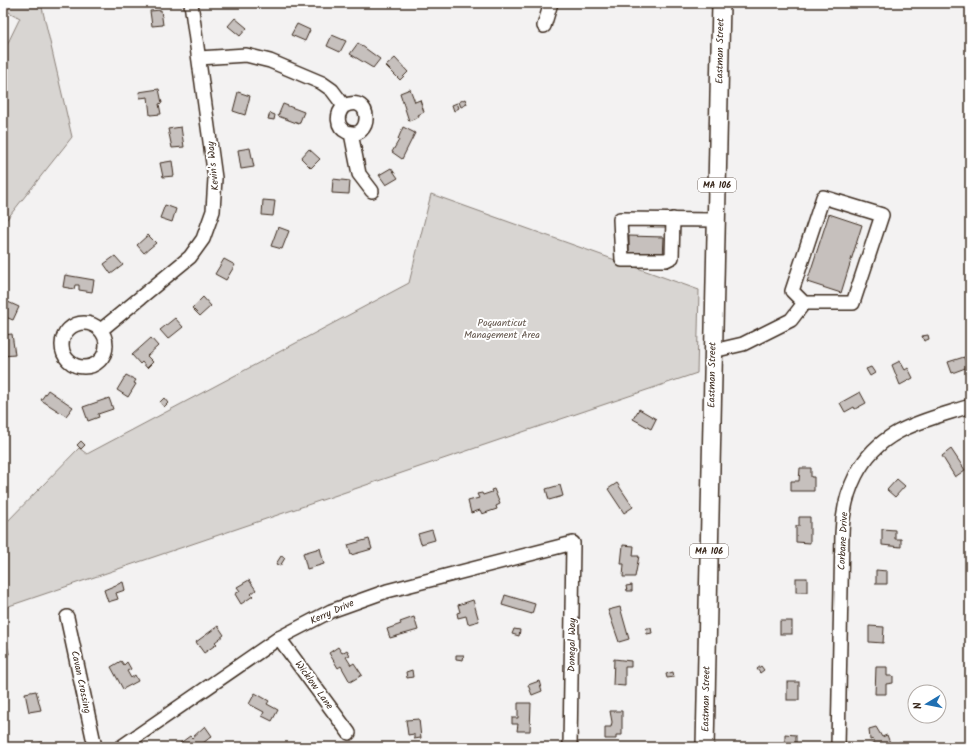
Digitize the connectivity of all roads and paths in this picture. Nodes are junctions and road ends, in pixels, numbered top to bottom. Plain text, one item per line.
1 (191, 3) edge
2 (551, 3) edge
3 (721, 3) edge
4 (544, 26) dead end
5 (199, 58) junction
6 (344, 106) junction
7 (351, 133) junction
8 (372, 191) dead end
9 (673, 219) junction
10 (716, 220) junction
11 (804, 303) junction
12 (101, 330) dead end
13 (713, 351) junction
14 (970, 406) edge
15 (573, 543) joint
16 (67, 617) dead end
17 (279, 638) junction
18 (348, 733) dead end
19 (95, 747) edge
20 (121, 747) edge
21 (570, 747) edge
22 (705, 747) edge
23 (838, 747) edge

1 - 5 street, Kevin's Way
2 - 4 street
3 - 10 main road, Eastman Street / MA 106
5 - 6 street
5 - 12 street, Kevin's Way
6 - 7 street
6 - 7 street
7 - 8 street
9 - 9 street
9 - 10 street
10 - 13 main road, Eastman Street / MA 106
11 - 11 street
11 - 13 street
13 - 22 main road, Eastman Street / MA 106
14 - 23 street, Corbane Drive
15 - 17 street, Kerry Drive
15 - 21 street, Donegal Way
16 - 19 street, Cavan Crossing
17 - 18 street, Wicklow Lane
17 - 20 street, Kerry Drive

